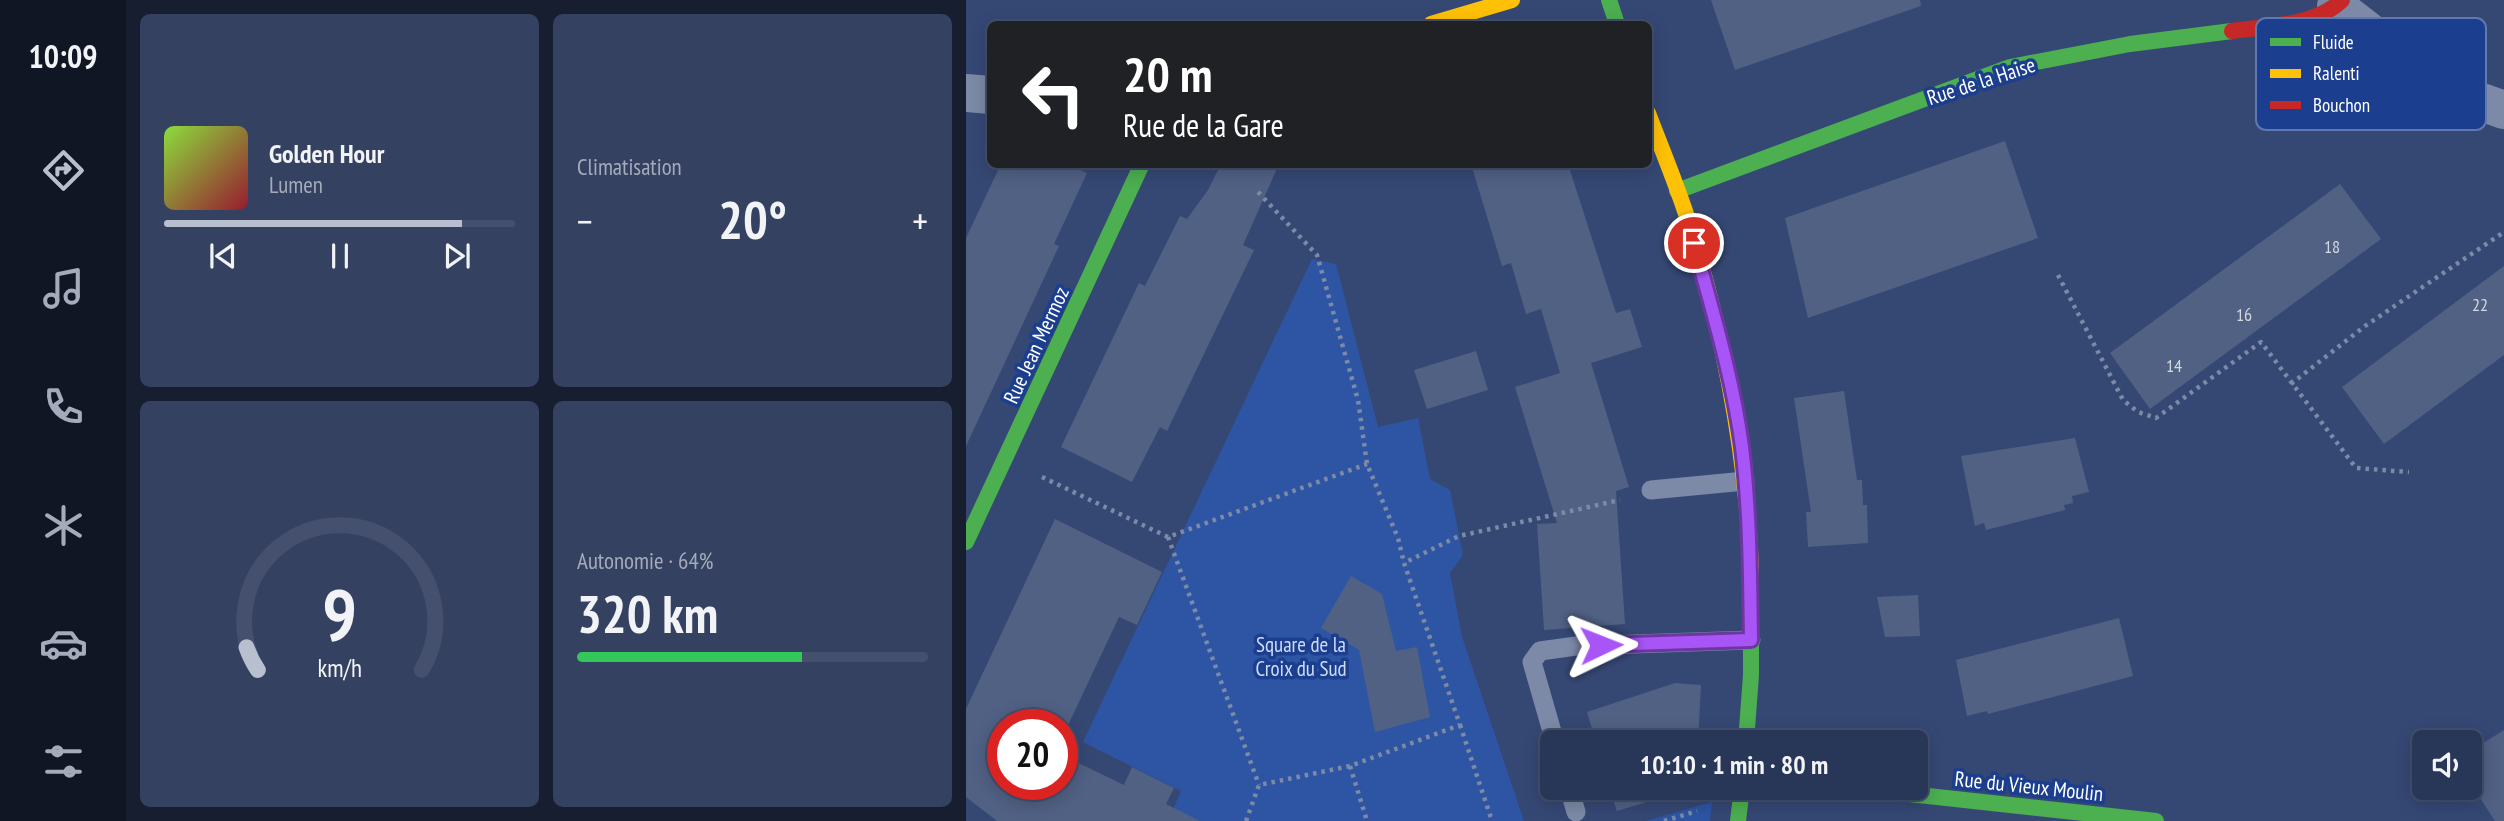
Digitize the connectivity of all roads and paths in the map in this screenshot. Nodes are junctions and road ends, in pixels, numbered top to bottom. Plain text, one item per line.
1 (1512, 0) edge
2 (1609, 0) edge
3 (2339, 3) edge
4 (2306, 18) edge
5 (2357, 18) edge
6 (1441, 21) edge
7 (1616, 21) edge
8 (2256, 27) edge
9 (966, 93) edge
10 (987, 95) edge
11 (2486, 104) edge
12 (2504, 110) edge
13 (1652, 124) edge
14 (1140, 168) edge
15 (1677, 191) junction
16 (1258, 192) dead end
17 (2504, 232) edge
18 (2058, 275) dead end
19 (2291, 384) junction
20 (1006, 460) junction
21 (1367, 464) junction
22 (2409, 472) dead end
23 (1745, 481) junction
24 (1651, 490) joint
25 (1168, 537) junction
26 (966, 542) edge
27 (1404, 563) junction
28 (1751, 640) junction
29 (1460, 725) junction
30 (1552, 730) edge
31 (1747, 730) edge
32 (1350, 766) junction
33 (1259, 785) junction
34 (1928, 796) edge
35 (1572, 800) edge
36 (1741, 800) edge
37 (1576, 812) dead end
38 (1246, 821) edge
39 (1367, 821) edge
40 (1492, 821) edge
41 (1738, 821) edge
42 (2156, 821) edge

1 - 6 street
2 - 7 street
3 - 4 street, Rue de la Haise
3 - 5 street, Rue de la Haise
8 - 15 street, Rue de la Haise
9 - 10 street
11 - 12 street, Rue de la Haise
13 - 15 street
14 - 20 street, Rue Jean Mermoz
15 - 23 street
16 - 21 path
17 - 19 path
18 - 19 path
19 - 22 path
20 - 25 path
20 - 26 street, Rue Jean Mermoz
21 - 25 path
21 - 27 path
23 - 24 lane
23 - 28 street
24 - 27 path
25 - 33 path
27 - 29 path
28 - 30 lane
28 - 31 street
29 - 32 path
29 - 40 path
32 - 33 path
32 - 39 path
33 - 38 path
34 - 42 street, Rue du Vieux Moulin
35 - 37 lane
36 - 41 street

